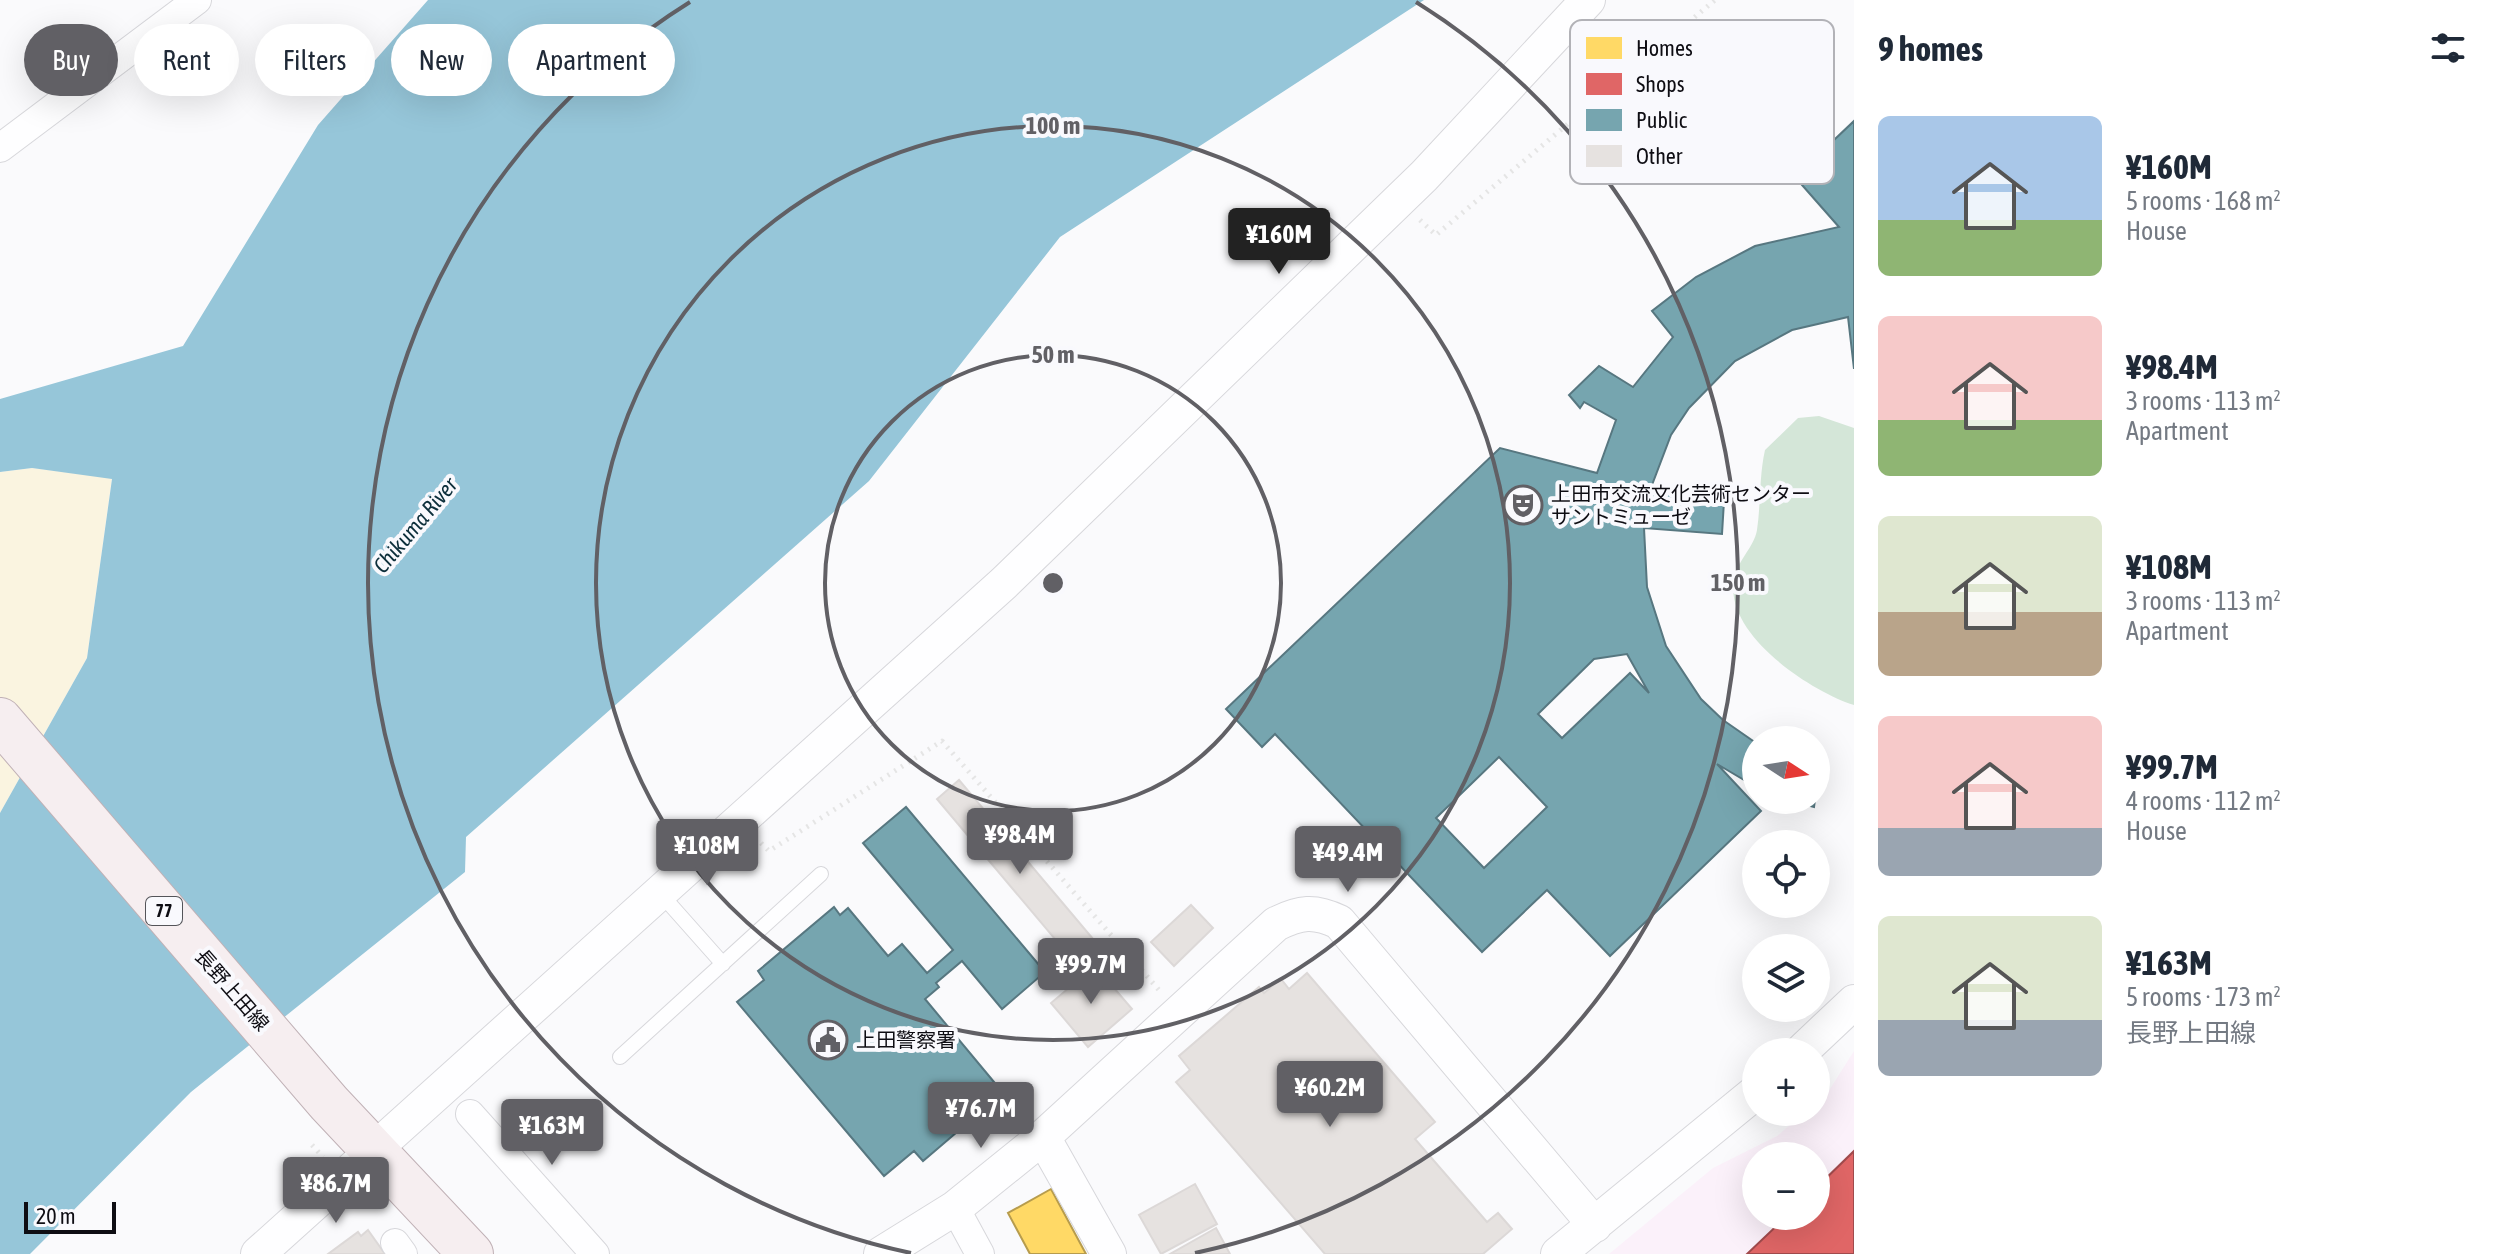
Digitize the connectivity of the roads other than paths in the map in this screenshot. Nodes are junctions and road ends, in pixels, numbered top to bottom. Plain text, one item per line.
1 (197, 0) edge
2 (1588, 0) edge
3 (0, 148) edge
4 (0, 720) edge
5 (821, 874) dead end
6 (658, 892) junction
7 (723, 964) junction
8 (1854, 1002) edge
9 (1816, 1038) edge
10 (620, 1057) dead end
11 (1742, 1104) edge
12 (470, 1114) dead end
13 (1043, 1137) junction
14 (375, 1151) junction
15 (955, 1208) junction
16 (1595, 1225) junction
17 (258, 1254) edge
18 (471, 1254) edge
19 (595, 1254) edge
20 (881, 1254) edge
21 (980, 1254) edge
22 (1109, 1254) edge
23 (1558, 1254) edge

1 - 3 street
2 - 6 street
4 - 14 main road, 長野上田線 / 77
5 - 7 lane
6 - 7 lane
6 - 14 street
7 - 10 lane
8 - 9 street
11 - 16 street
12 - 19 street
13 - 15 street
13 - 16 street
13 - 22 street
14 - 17 street
14 - 18 main road, 長野上田線 / 77
15 - 20 street
15 - 21 street
16 - 23 street

